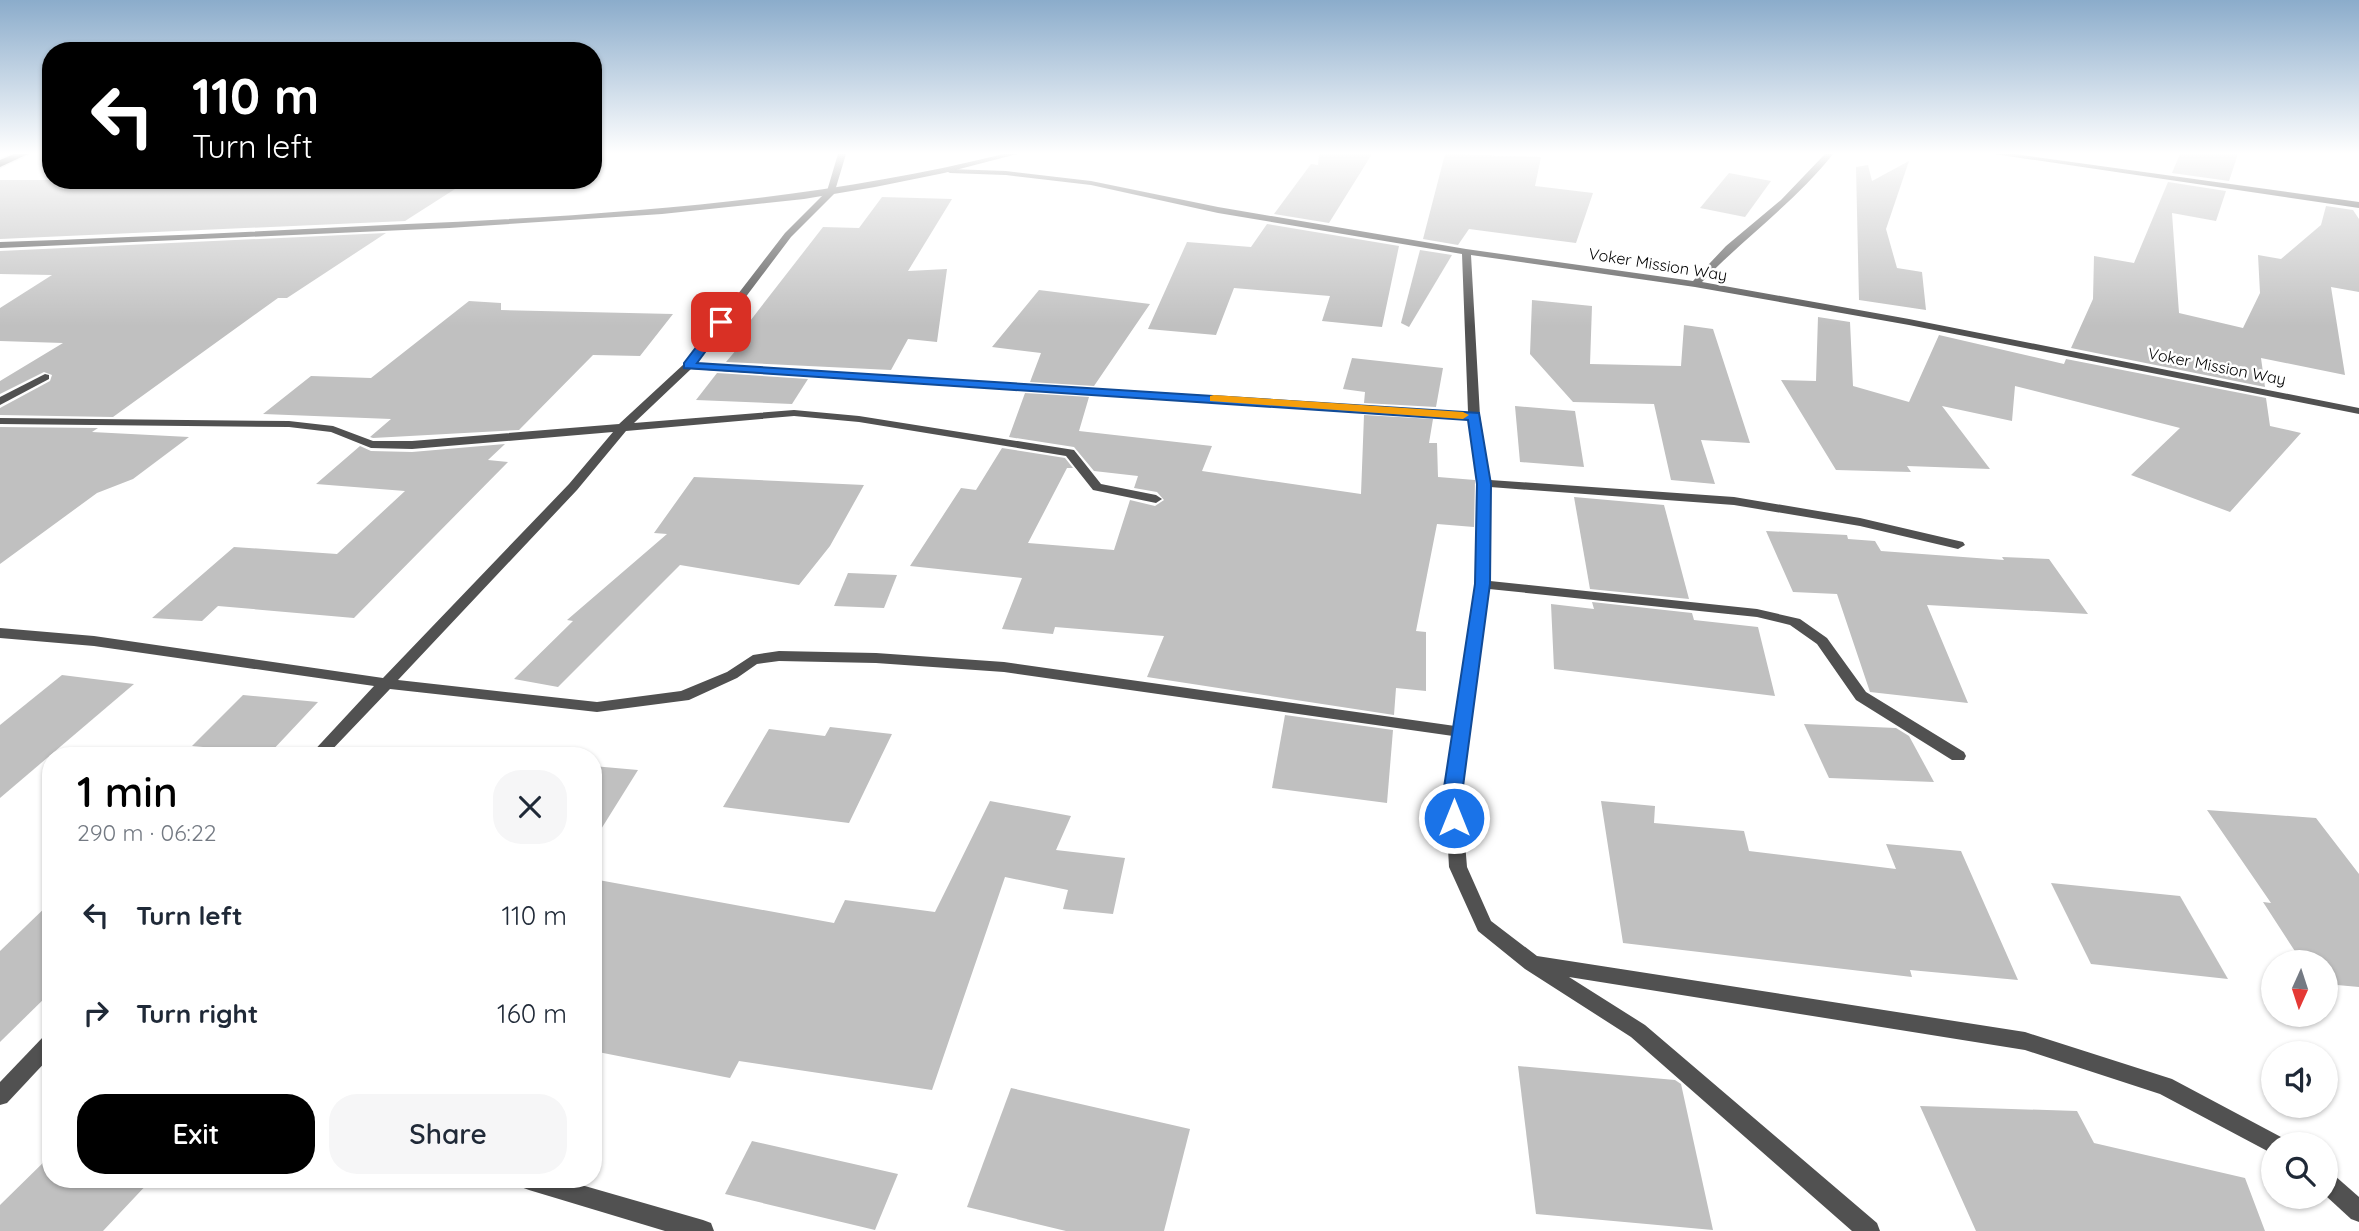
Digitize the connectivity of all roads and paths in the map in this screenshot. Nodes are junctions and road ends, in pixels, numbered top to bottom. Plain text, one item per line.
1 (656, 211) edge
2 (812, 211) edge
3 (1227, 211) edge
4 (1773, 211) edge
5 (0, 244) edge
6 (1466, 252) junction
7 (1695, 284) junction
8 (688, 366) junction
9 (45, 377) dead end
10 (0, 402) edge
11 (2359, 411) edge
12 (1474, 416) junction
13 (0, 421) edge
14 (621, 429) junction
15 (1484, 484) junction
16 (1156, 499) dead end
17 (1958, 545) dead end
18 (1483, 584) junction
19 (0, 633) edge
20 (385, 683) junction
21 (1462, 732) junction
22 (325, 747) edge
23 (1958, 755) dead end
24 (1531, 963) junction
25 (42, 1051) edge
26 (0, 1096) edge
27 (2261, 1137) edge
28 (554, 1188) edge
29 (2338, 1192) edge
30 (2359, 1210) edge
31 (674, 1226) edge
32 (703, 1231) edge
33 (1869, 1231) edge

1 - 5 street
2 - 8 street
3 - 6 street, Voker Mission Way
4 - 7 street
6 - 7 street, Voker Mission Way
6 - 12 street
7 - 11 street, Voker Mission Way
8 - 12 street
8 - 14 street
9 - 10 street
12 - 15 street
13 - 14 street
14 - 16 street
14 - 20 street
15 - 17 street
15 - 18 street
18 - 21 street
18 - 23 street
19 - 20 street
20 - 21 street
20 - 22 street
21 - 24 street
24 - 27 street
24 - 33 street
25 - 26 street
28 - 31 street
29 - 30 street
31 - 32 street

